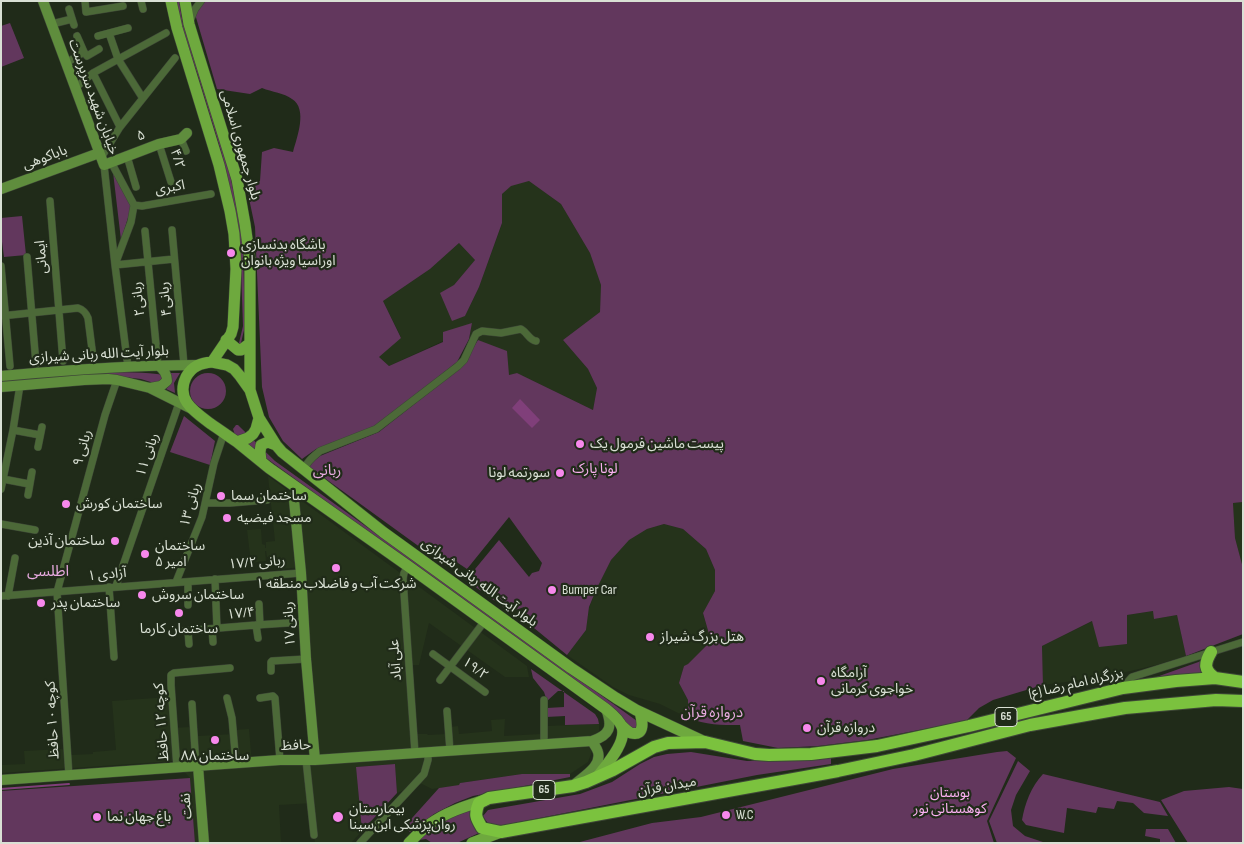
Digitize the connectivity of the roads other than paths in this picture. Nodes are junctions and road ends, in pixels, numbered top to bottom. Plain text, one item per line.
1 (85, 1) edge
2 (171, 1) edge
3 (185, 1) edge
4 (201, 1) edge
5 (46, 2) edge
6 (123, 6) dead end
7 (69, 9) dead end
8 (52, 24) junction
9 (189, 24) junction
10 (128, 28) dead end
11 (109, 33) junction
12 (166, 33) dead end
13 (78, 36) dead end
14 (98, 36) dead end
15 (99, 49) dead end
16 (84, 52) junction
17 (175, 58) dead end
18 (118, 59) junction
19 (66, 63) junction
20 (93, 73) junction
21 (75, 88) junction
22 (142, 97) junction
23 (120, 127) junction
24 (184, 136) joint
25 (159, 144) junction
26 (186, 151) dead end
27 (127, 156) junction
28 (104, 159) junction
29 (171, 182) dead end
30 (136, 187) dead end
31 (1, 189) edge
32 (211, 194) dead end
33 (50, 201) dead end
34 (134, 205) junction
35 (172, 230) dead end
36 (145, 231) dead end
37 (28, 257) dead end
38 (174, 259) junction
39 (147, 262) junction
40 (115, 264) junction
41 (1, 266) edge
42 (59, 310) junction
43 (33, 312) junction
44 (4, 316) edge
45 (226, 340) junction
46 (536, 341) dead end
47 (249, 344) junction
48 (93, 357) dead end
49 (63, 360) dead end
50 (212, 362) junction
51 (36, 364) dead end
52 (158, 365) junction
53 (184, 365) junction
54 (198, 365) junction
55 (10, 366) dead end
56 (128, 366) junction
57 (1, 376) edge
58 (117, 380) junction
59 (20, 385) junction
60 (1, 387) edge
61 (150, 388) junction
62 (250, 390) junction
63 (179, 403) junction
64 (192, 409) junction
65 (259, 418) junction
66 (42, 427) dead end
67 (13, 430) junction
68 (224, 433) junction
69 (40, 435) junction
70 (237, 442) junction
71 (276, 445) junction
72 (38, 447) dead end
73 (261, 461) junction
74 (3, 466) edge
75 (304, 470) junction
76 (32, 472) dead end
77 (3, 479) junction
78 (29, 484) junction
79 (297, 488) junction
80 (1, 489) edge
81 (28, 496) dead end
82 (267, 500) dead end
83 (206, 503) junction
84 (1, 524) edge
85 (34, 530) dead end
86 (15, 558) dead end
87 (408, 566) junction
88 (300, 573) junction
89 (215, 579) junction
90 (176, 582) junction
91 (188, 582) junction
92 (113, 587) junction
93 (57, 592) junction
94 (5, 596) edge
95 (188, 604) dead end
96 (258, 604) dead end
97 (303, 622) junction
98 (484, 622) junction
99 (258, 625) junction
100 (214, 629) junction
101 (258, 638) dead end
102 (213, 642) dead end
103 (1243, 642) edge
104 (189, 644) dead end
105 (1211, 652) junction
106 (433, 654) dead end
107 (114, 657) dead end
108 (306, 659) junction
109 (450, 667) junction
110 (230, 668) dead end
111 (271, 671) dead end
112 (1215, 678) junction
113 (440, 680) dead end
114 (1243, 682) edge
115 (1123, 688) junction
116 (485, 692) dead end
117 (227, 698) dead end
118 (260, 698) dead end
119 (544, 700) dead end
120 (1243, 701) edge
121 (192, 704) dead end
122 (606, 709) junction
123 (447, 711) dead end
124 (640, 712) junction
125 (621, 725) junction
126 (592, 741) junction
127 (705, 742) junction
128 (544, 744) junction
129 (450, 751) junction
130 (428, 752) junction
131 (415, 753) junction
132 (280, 760) junction
133 (310, 760) junction
134 (236, 764) junction
135 (197, 766) junction
136 (177, 768) junction
137 (69, 776) junction
138 (598, 776) junction
139 (1, 780) edge
140 (573, 786) junction
141 (489, 798) junction
142 (501, 832) junction
143 (314, 834) dead end
144 (204, 843) edge
145 (360, 843) edge
146 (409, 843) edge
147 (472, 843) edge

1 - 6 street
2 - 45 main road, بلوار جمهوری اسلامی
3 - 9 main road, بلوار جمهوری اسلامی
4 - 9 street
5 - 8 main road, خیابان شهید سرپرست
7 - 8 street
8 - 19 main road, خیابان شهید سرپرست
9 - 47 main road, بلوار جمهوری اسلامی
10 - 11 street
11 - 14 street
11 - 18 street
12 - 18 street
13 - 16 street
15 - 16 street
16 - 19 street
17 - 22 street
18 - 20 street
18 - 22 street
19 - 21 main road, خیابان شهید سرپرست
20 - 21 street
20 - 23 street
21 - 28 main road, خیابان شهید سرپرست
22 - 23 street
23 - 28 street
24 - 25 main road, ۵
24 - 26 street
25 - 27 main road, ۵
25 - 29 street, ۴/۲
27 - 28 main road, ۵
27 - 30 street
28 - 31 main road, باباکوهی
28 - 34 street, خیابان شهید سرپرست
28 - 40 street, خیابان شهید سرپرست
32 - 34 street, اکبری
33 - 42 street, ایمانی
34 - 40 street, خیابان شهید سرپرست
35 - 38 street, ربانی۴
36 - 39 street, ربانی۲
37 - 43 street
38 - 39 street
38 - 53 street, ربانی۴
39 - 40 street
39 - 52 street, ربانی۲
40 - 56 street, خیابان شهید سرپرست
41 - 44 street
42 - 43 street
42 - 48 street
42 - 49 street, ایمانی
43 - 44 street
43 - 51 street
44 - 55 street
45 - 47 main road
45 - 50 main road, بلوار جمهوری اسلامی
46 - 75 street
47 - 62 main road, بلوار جمهوری اسلامی
50 - 54 main road
50 - 62 main road
52 - 53 main road, بلوار آیت الله ربانی شیرازی
52 - 56 main road, بلوار آیت الله ربانی شیرازی
52 - 61 main road
53 - 54 main road, بلوار آیت الله ربانی شیرازی
54 - 64 main road
56 - 57 main road, بلوار آیت الله ربانی شیرازی
58 - 59 main road, بلوار آیت الله ربانی شیرازی
58 - 61 main road, بلوار آیت الله ربانی شیرازی
58 - 93 street, ربانی ۹
59 - 60 main road, بلوار آیت الله ربانی شیرازی
59 - 67 street
61 - 63 main road, بلوار آیت الله ربانی شیرازی
62 - 65 main road
63 - 64 main road, بلوار آیت الله ربانی شیرازی
63 - 92 street, ربانی ۱۱
64 - 68 main road
65 - 70 main road
65 - 71 main road, بلوار آیت الله ربانی شیرازی
66 - 69 street
67 - 69 street
67 - 74 street
68 - 70 main road
68 - 83 street, ربانی ۱۳
69 - 72 street
70 - 73 main road, بلوار آیت الله ربانی شیرازی
71 - 73 main road
71 - 75 main road, بلوار آیت الله ربانی شیرازی
73 - 79 main road, بلوار آیت الله ربانی شیرازی
74 - 77 street
75 - 124 main road, بلوار آیت الله ربانی شیرازی
76 - 78 street
77 - 78 street
77 - 80 street
78 - 81 street
79 - 87 main road, بلوار آیت الله ربانی شیرازی
79 - 88 main road, ربانی ۱۷
82 - 83 street
83 - 90 street, ربانی ۱۳
84 - 85 street
86 - 94 street
87 - 98 main road, بلوار آیت الله ربانی شیرازی
87 - 131 street, علی آباد
88 - 89 street, ربانی ۱۷/۲
88 - 97 main road, ربانی ۱۷
89 - 91 street, آزادی ۱
89 - 100 street
90 - 91 street, آزادی ۱
90 - 92 street, آزادی ۱
91 - 95 street
92 - 93 street, آزادی ۱
92 - 107 street
93 - 94 street, آزادی ۱
93 - 137 street, کوچه ۱۰ حافظ
96 - 99 street
97 - 99 street, ۱۷/۴
97 - 108 main road, ربانی ۱۷
98 - 109 street
98 - 122 main road, بلوار آیت الله ربانی شیرازی
99 - 100 street, ۱۷/۴
99 - 101 street
100 - 102 street
100 - 104 street, ۱۷/۴
103 - 105 street
105 - 112 highway
105 - 115 street
106 - 109 street, ۱۹/۲
108 - 111 street
108 - 133 main road, ربانی ۱۷
109 - 113 street
109 - 116 street, ۱۹/۲
110 - 136 street, کوچه ۱۲ حافظ
112 - 114 highway, بزرگراه امام رضا (ع) / 65
112 - 115 highway, بزرگراه امام رضا (ع) / 65
115 - 127 highway, بزرگراه امام رضا (ع) / 65
117 - 134 street
118 - 132 street
119 - 128 street
120 - 142 highway, میدان قرآن / 65
121 - 135 street
122 - 125 main road, بلوار آیت الله ربانی شیرازی
122 - 126 main road
123 - 129 street
124 - 125 main road
124 - 127 main road, بلوار آیت الله ربانی شیرازی
125 - 138 main road
126 - 128 main road, حافظ
126 - 140 main road
127 - 138 highway, 65
128 - 129 main road, حافظ
129 - 130 main road, حافظ
130 - 131 main road, حافظ
130 - 145 street
131 - 133 main road, حافظ
132 - 133 main road, حافظ
132 - 134 main road, حافظ
133 - 143 street
134 - 135 main road, حافظ
135 - 136 main road, حافظ
135 - 144 main road, نفت
136 - 137 main road, حافظ
137 - 139 main road, حافظ
138 - 140 highway, 65
140 - 141 highway, 65
141 - 142 highway
141 - 146 main road, 65
142 - 147 main road, 65

